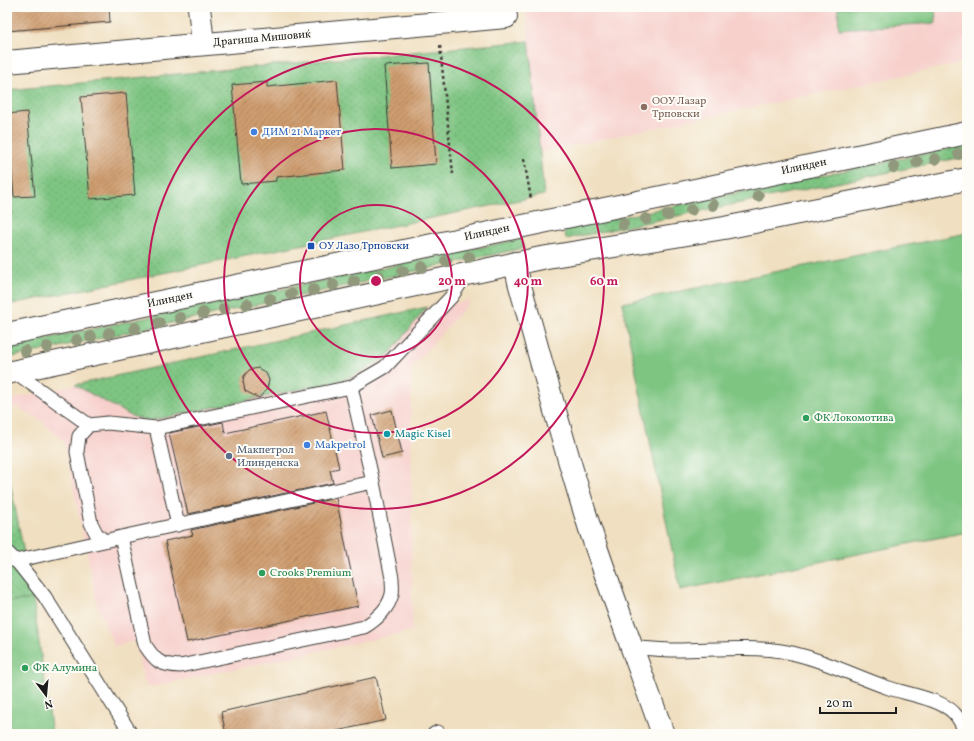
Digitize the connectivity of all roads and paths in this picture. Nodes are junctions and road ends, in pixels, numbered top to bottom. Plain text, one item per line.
1 (199, 7) edge
2 (504, 7) edge
3 (438, 24) junction
4 (204, 44) junction
5 (7, 62) edge
6 (967, 133) edge
7 (524, 159) dead end
8 (453, 174) dead end
9 (967, 179) edge
10 (535, 223) junction
11 (515, 263) junction
12 (467, 273) junction
13 (7, 334) edge
14 (11, 373) edge
15 (351, 387) junction
16 (89, 425) junction
17 (156, 428) junction
18 (373, 482) junction
19 (178, 525) junction
20 (121, 537) junction
21 (104, 541) junction
22 (11, 556) edge
23 (632, 648) junction
24 (131, 734) edge
25 (663, 734) edge
26 (966, 734) edge

1 - 4 street
2 - 3 street, Драгиша Мишовиќ
3 - 4 street, Драгиша Мишовиќ
3 - 8 path
4 - 5 street, Драгиша Мишовиќ
6 - 10 street, Илинден
7 - 10 path
9 - 11 street
10 - 13 street, Илинден
11 - 12 street
11 - 23 street
12 - 14 street
12 - 15 lane
14 - 16 lane
15 - 17 lane
15 - 18 lane
16 - 17 lane
16 - 21 lane
17 - 19 lane
18 - 19 lane
18 - 20 lane
19 - 20 lane
20 - 21 lane
21 - 22 lane
22 - 24 lane
23 - 25 street
23 - 26 lane

